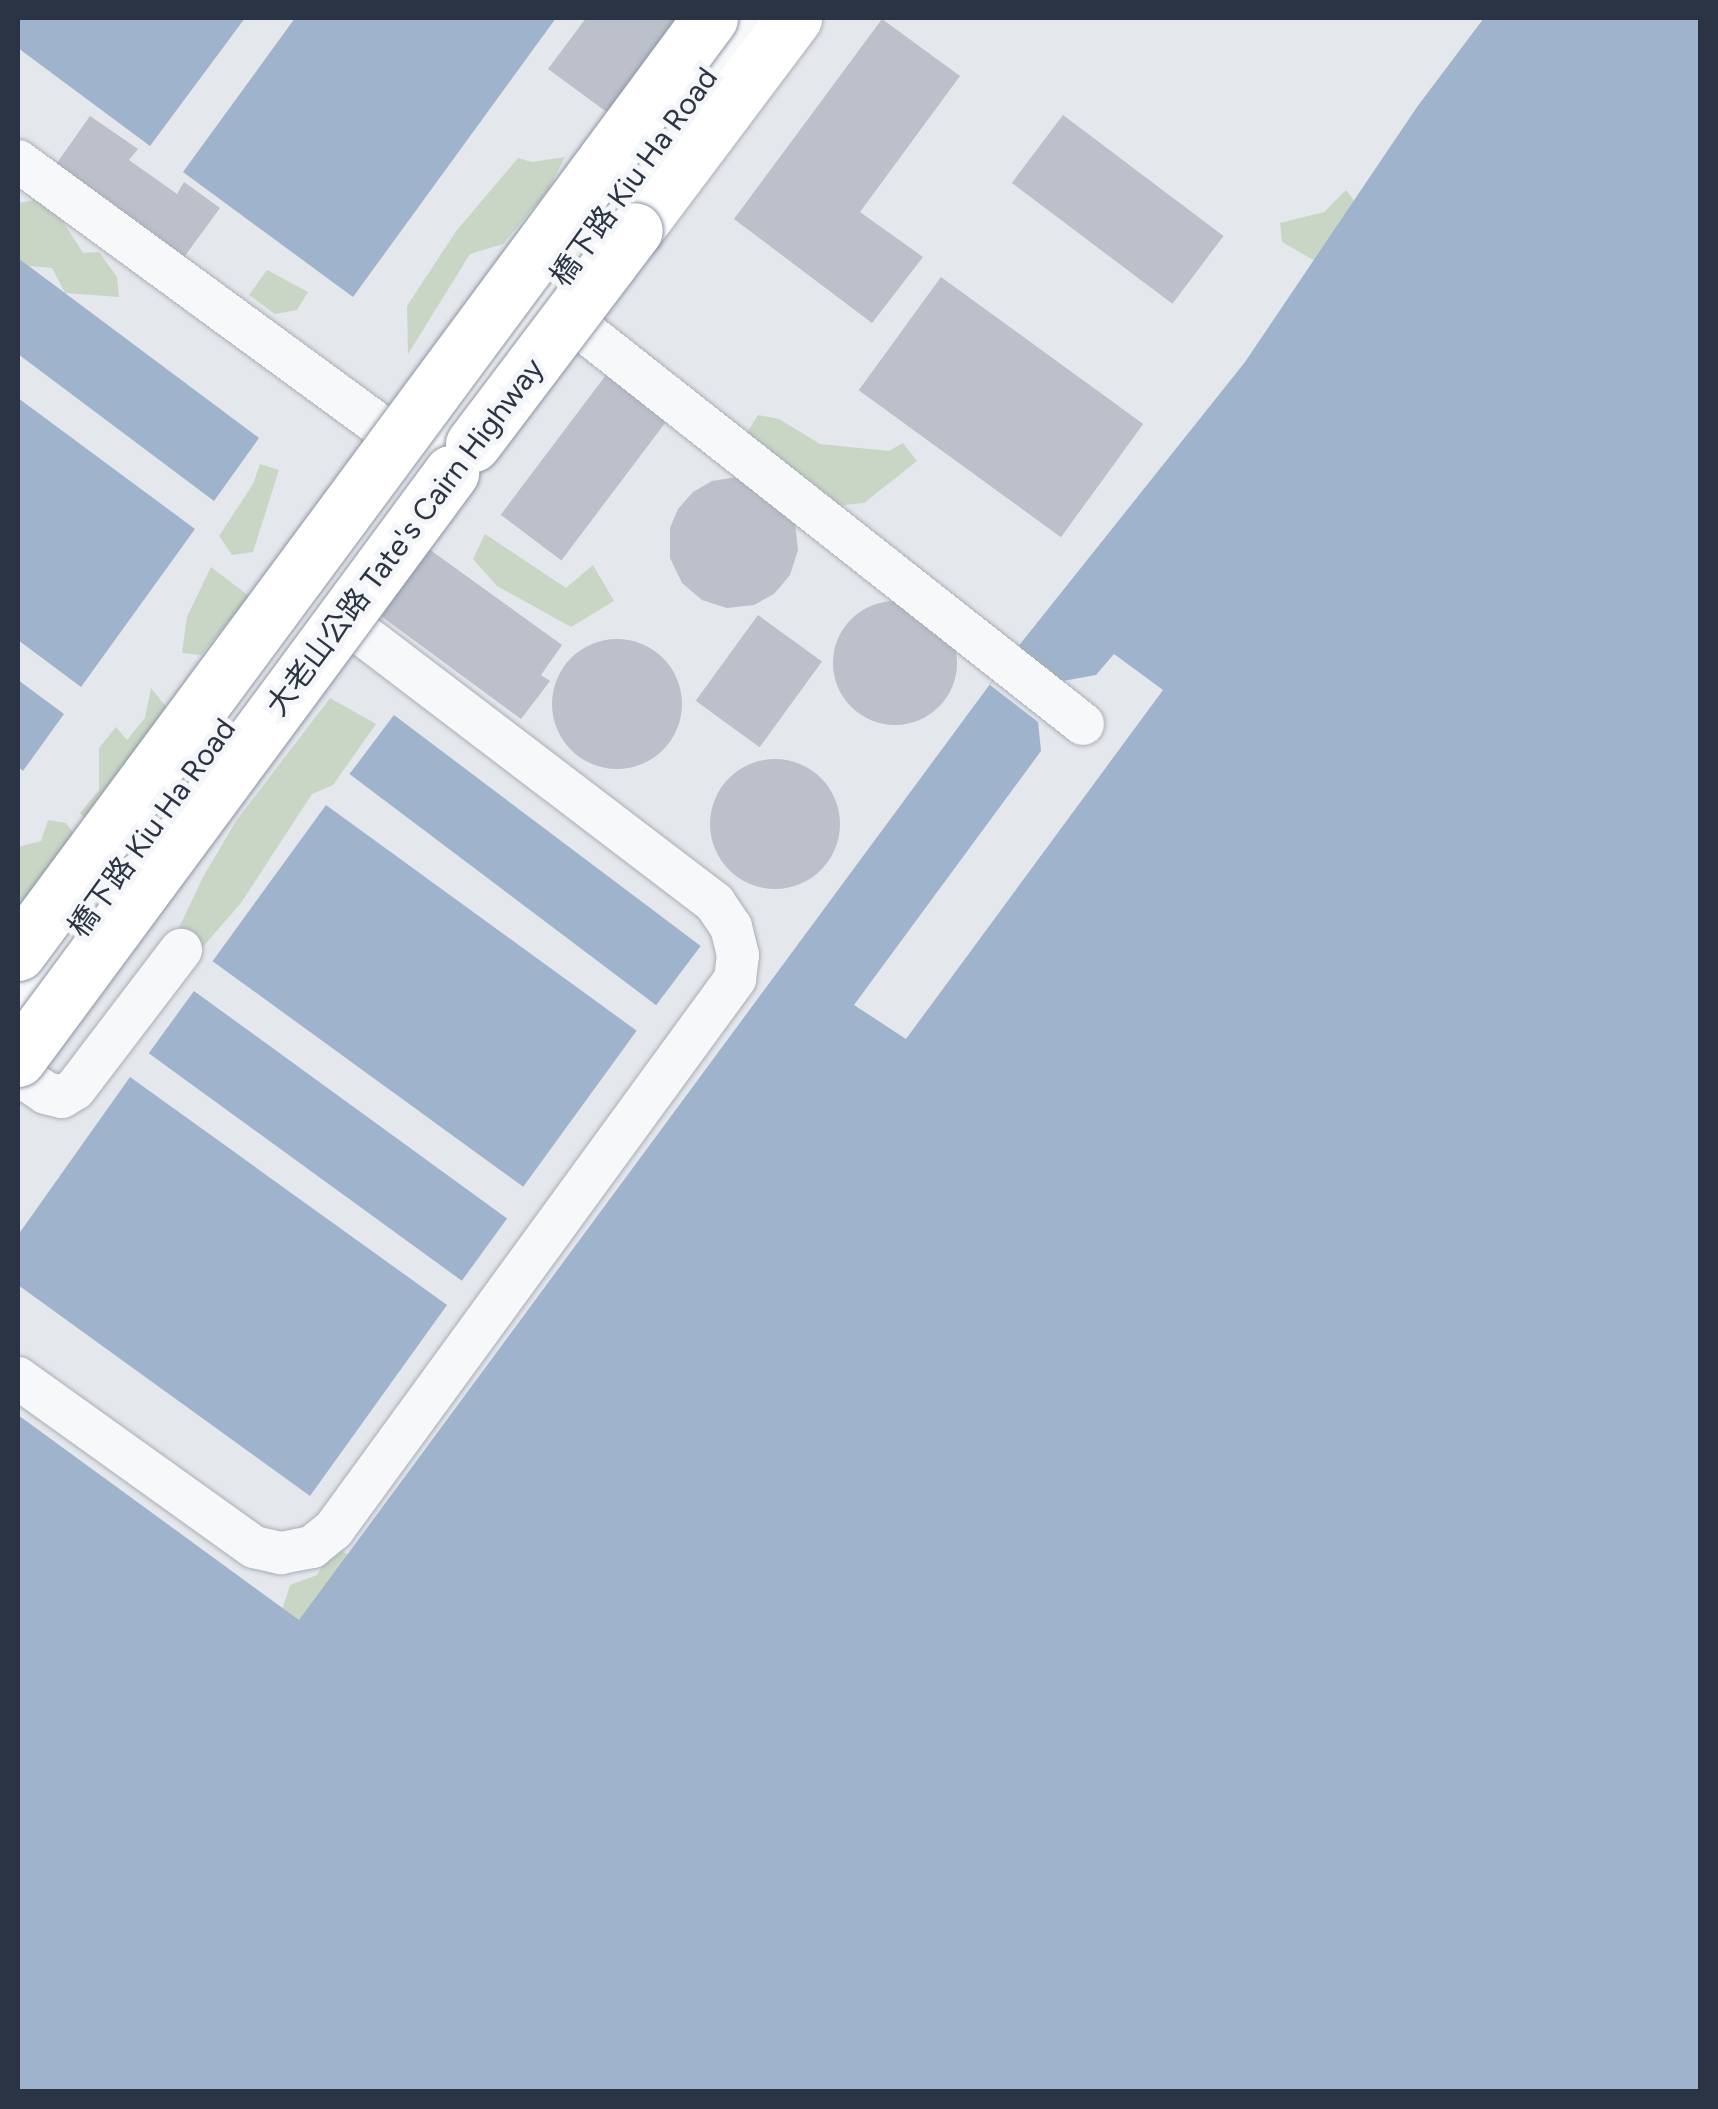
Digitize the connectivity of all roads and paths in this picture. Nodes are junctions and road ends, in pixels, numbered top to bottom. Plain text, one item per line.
1 (710, 18) edge
2 (751, 18) edge
3 (794, 18) edge
4 (18, 161) edge
5 (545, 300) junction
6 (424, 458) junction
7 (319, 601) junction
8 (1083, 724) dead end
9 (181, 950) dead end
10 (18, 953) edge
11 (18, 1011) edge
12 (18, 1058) edge
13 (18, 1074) edge
14 (18, 1378) edge

1 - 10 highway, 大老山公路 Tate's Cairn Highway, bridge
2 - 5 lane, 橋下路 Kiu Ha Road
3 - 12 highway, 大老山公路 Tate's Cairn Highway, bridge
4 - 6 lane
5 - 6 lane, 橋下路 Kiu Ha Road
5 - 8 lane
6 - 7 lane, 橋下路 Kiu Ha Road
7 - 11 lane, 橋下路 Kiu Ha Road
7 - 14 lane
9 - 13 lane

